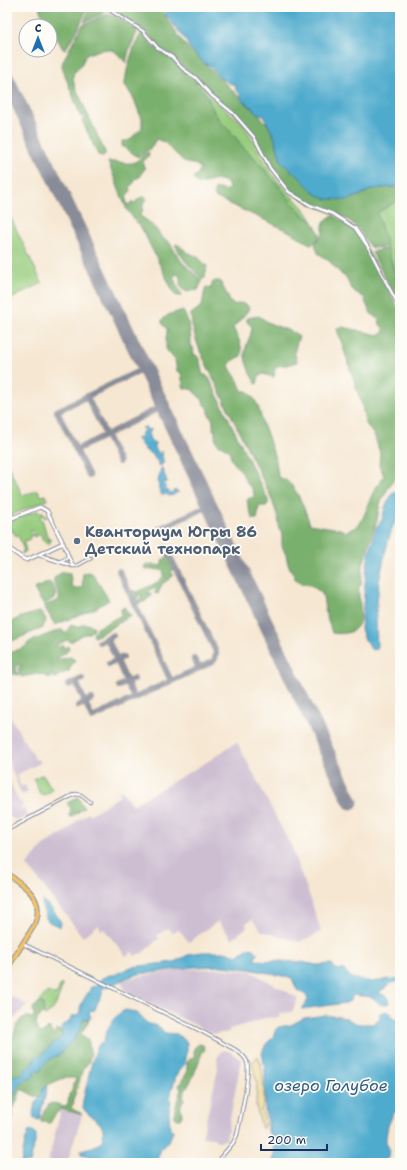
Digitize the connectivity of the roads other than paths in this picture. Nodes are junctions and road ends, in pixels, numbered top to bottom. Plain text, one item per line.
1 (105, 7) edge
2 (400, 308) edge
3 (7, 520) edge
4 (63, 543) junction
5 (7, 546) edge
6 (38, 555) junction
7 (68, 555) junction
8 (91, 558) dead end
9 (59, 561) junction
10 (74, 566) junction
11 (90, 802) dead end
12 (7, 830) edge
13 (7, 874) edge
14 (23, 944) junction
15 (7, 969) edge
16 (220, 1163) edge

1 - 2 street
3 - 4 street
4 - 6 street
4 - 7 street
5 - 6 street
6 - 9 street
7 - 9 street
7 - 10 street
8 - 10 street
9 - 10 street
11 - 12 street
13 - 14 main road
14 - 15 main road
14 - 16 street

